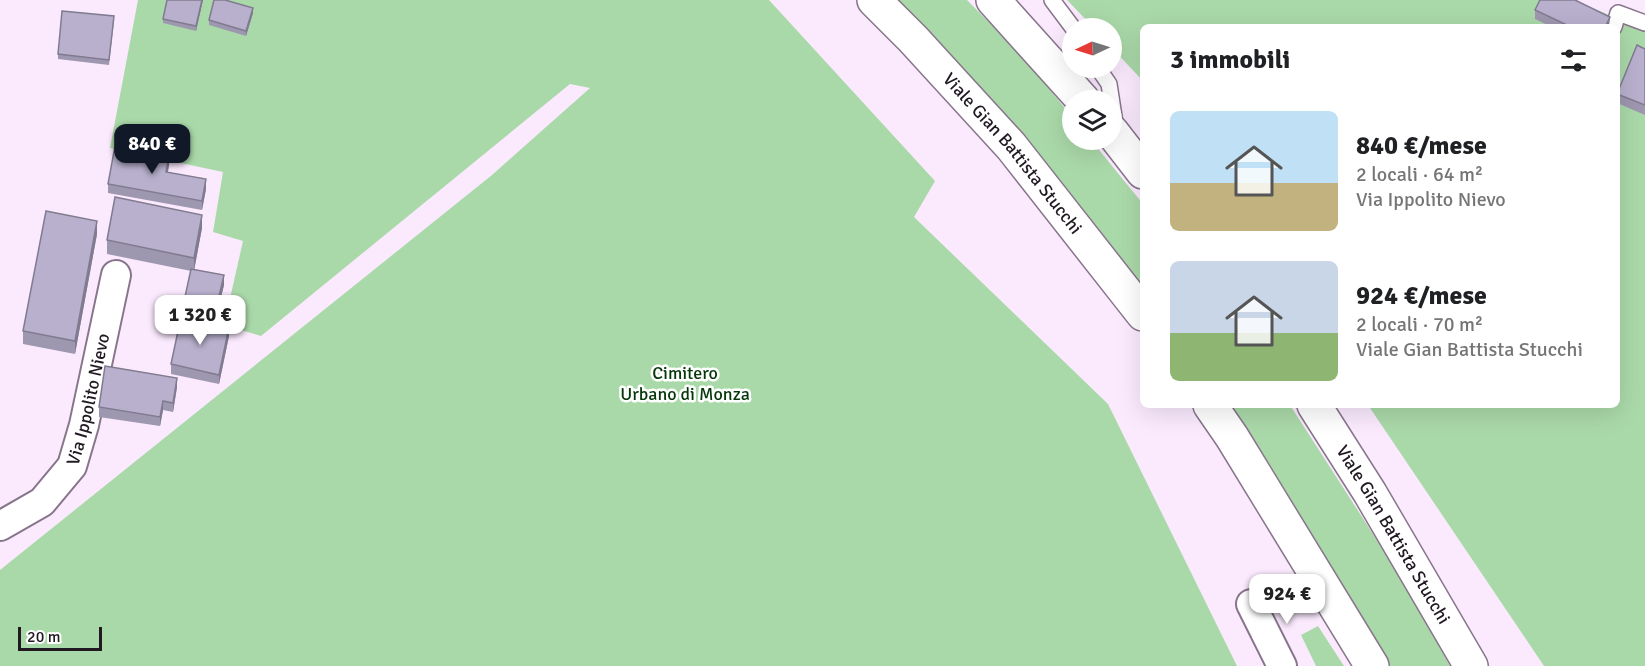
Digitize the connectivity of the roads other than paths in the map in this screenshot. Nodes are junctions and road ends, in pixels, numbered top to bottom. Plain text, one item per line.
1 (874, 0) edge
2 (993, 0) edge
3 (1053, 0) edge
4 (1066, 18) edge
5 (1645, 23) edge
6 (1615, 24) edge
7 (1074, 90) edge
8 (1122, 146) edge
9 (1140, 168) edge
10 (116, 275) dead end
11 (1140, 310) edge
12 (1212, 408) edge
13 (1316, 408) edge
14 (0, 526) edge
15 (1251, 604) dead end
16 (1281, 666) edge
17 (1372, 666) edge
18 (1471, 666) edge

1 - 11 main road, Viale Gian Battista Stucchi
2 - 7 main road
3 - 4 lane
5 - 6 lane
8 - 9 main road
10 - 14 street, Via Ippolito Nievo
12 - 17 main road
13 - 18 main road, Viale Gian Battista Stucchi
15 - 16 street

